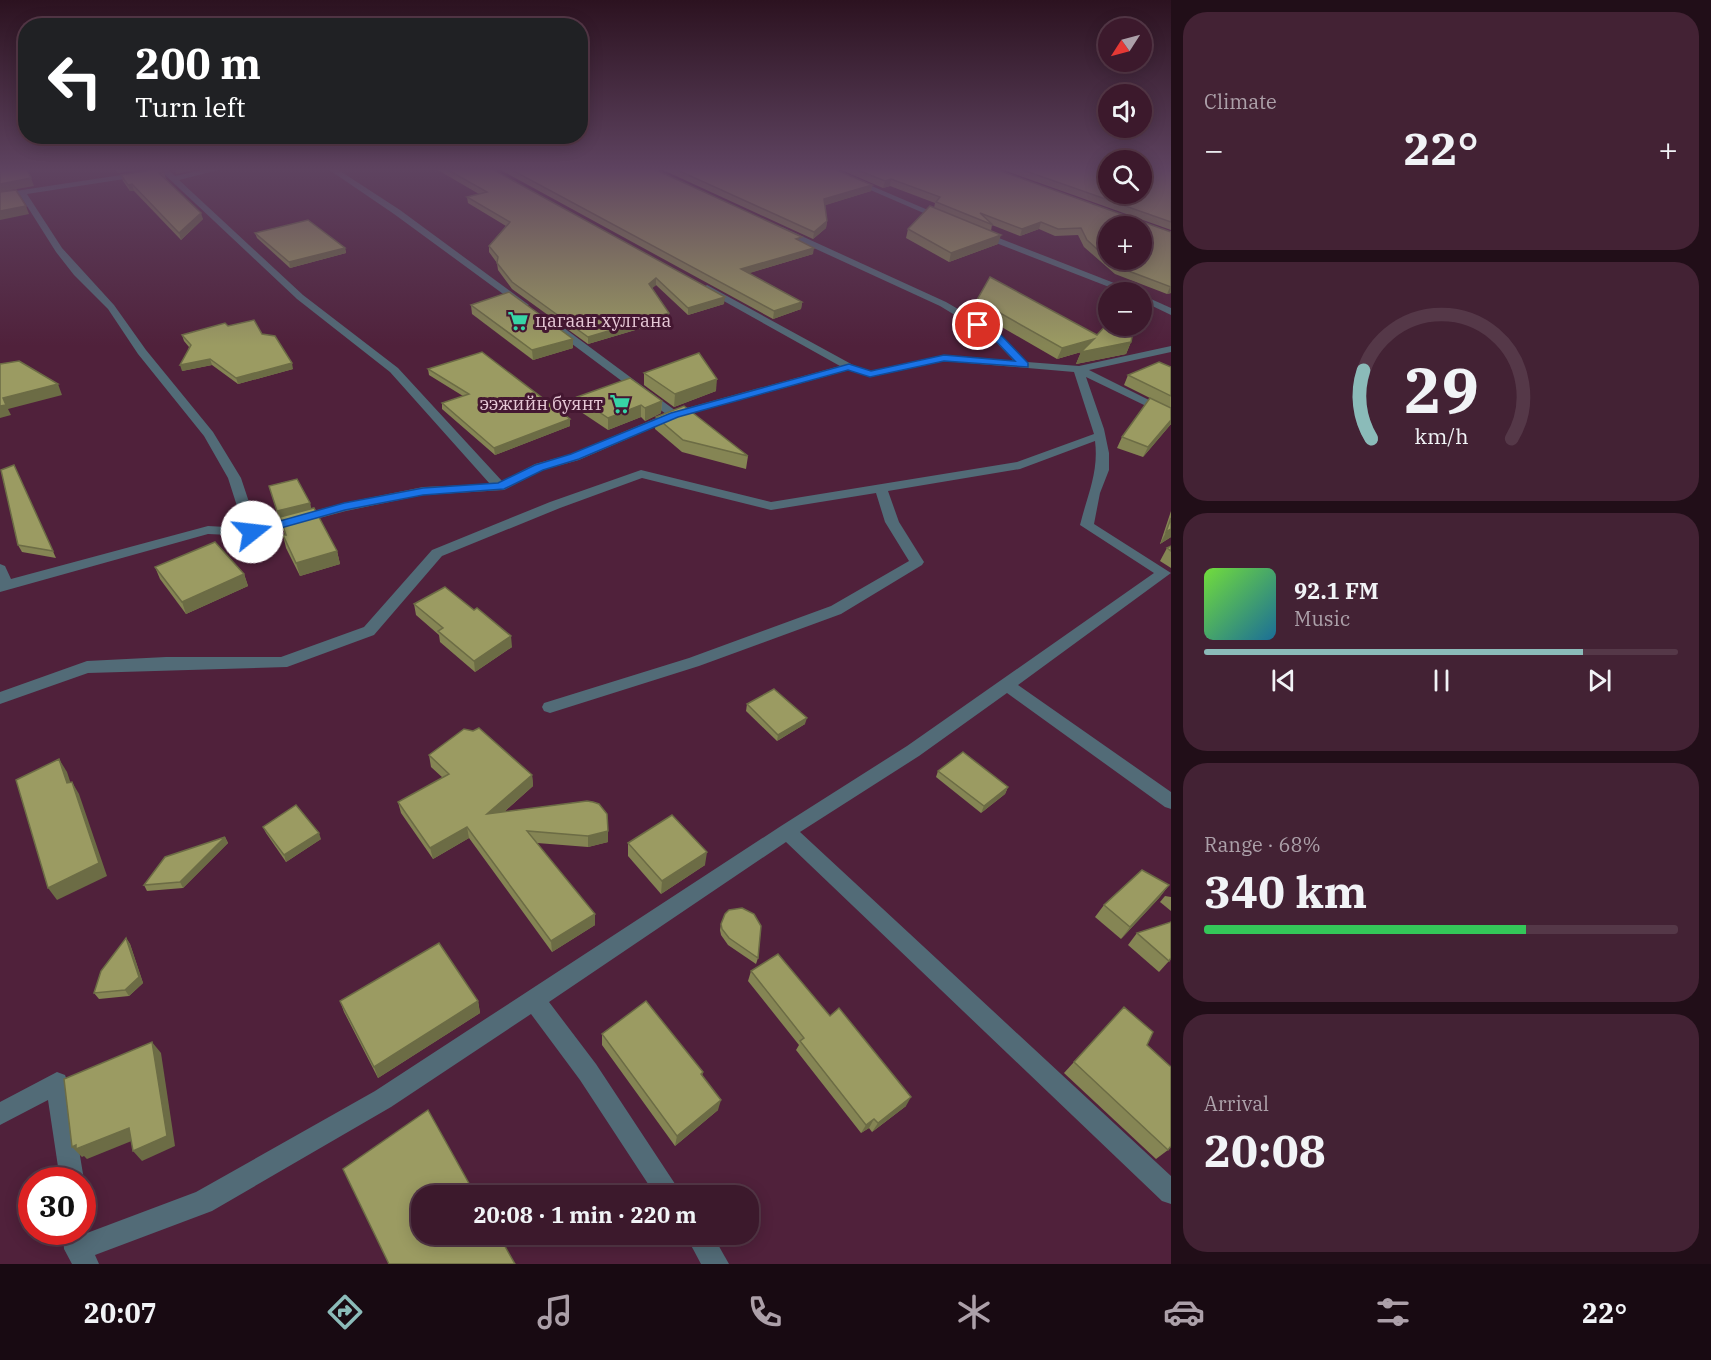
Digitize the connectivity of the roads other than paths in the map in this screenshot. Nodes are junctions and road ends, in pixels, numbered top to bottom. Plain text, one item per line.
1 (46, 228) edge
2 (226, 228) edge
3 (419, 228) edge
4 (777, 228) edge
5 (968, 228) edge
6 (1103, 282) edge
7 (698, 284) edge
8 (1152, 303) edge
9 (530, 309) edge
10 (1171, 312) edge
11 (548, 322) edge
12 (1171, 349) edge
13 (1024, 365) junction
14 (849, 367) junction
15 (1079, 369) junction
16 (674, 415) junction
17 (1171, 415) edge
18 (1100, 436) junction
19 (500, 487) junction
20 (881, 488) junction
21 (252, 532) junction
22 (0, 569) edge
23 (1167, 575) edge
24 (3, 586) edge
25 (1006, 684) junction
26 (0, 698) edge
27 (550, 707) dead end
28 (1171, 802) edge
29 (786, 831) junction
30 (534, 1000) junction
31 (0, 1114) edge
32 (70, 1167) edge
33 (664, 1185) edge
34 (1171, 1192) edge
35 (704, 1245) edge
36 (79, 1248) edge
37 (716, 1264) edge

1 - 21 street
2 - 19 street
3 - 9 street
4 - 13 street
5 - 6 street
7 - 14 street
8 - 10 street
11 - 16 street
12 - 15 street
13 - 14 street
13 - 15 street
14 - 16 street
15 - 17 street
15 - 18 street
16 - 19 street
18 - 20 street
18 - 23 street
19 - 21 street
20 - 26 street
20 - 27 street
21 - 24 street
22 - 24 street
23 - 25 street
25 - 28 street
25 - 29 street
29 - 30 street
29 - 34 street
30 - 33 street
30 - 36 street
31 - 32 street
35 - 37 street

